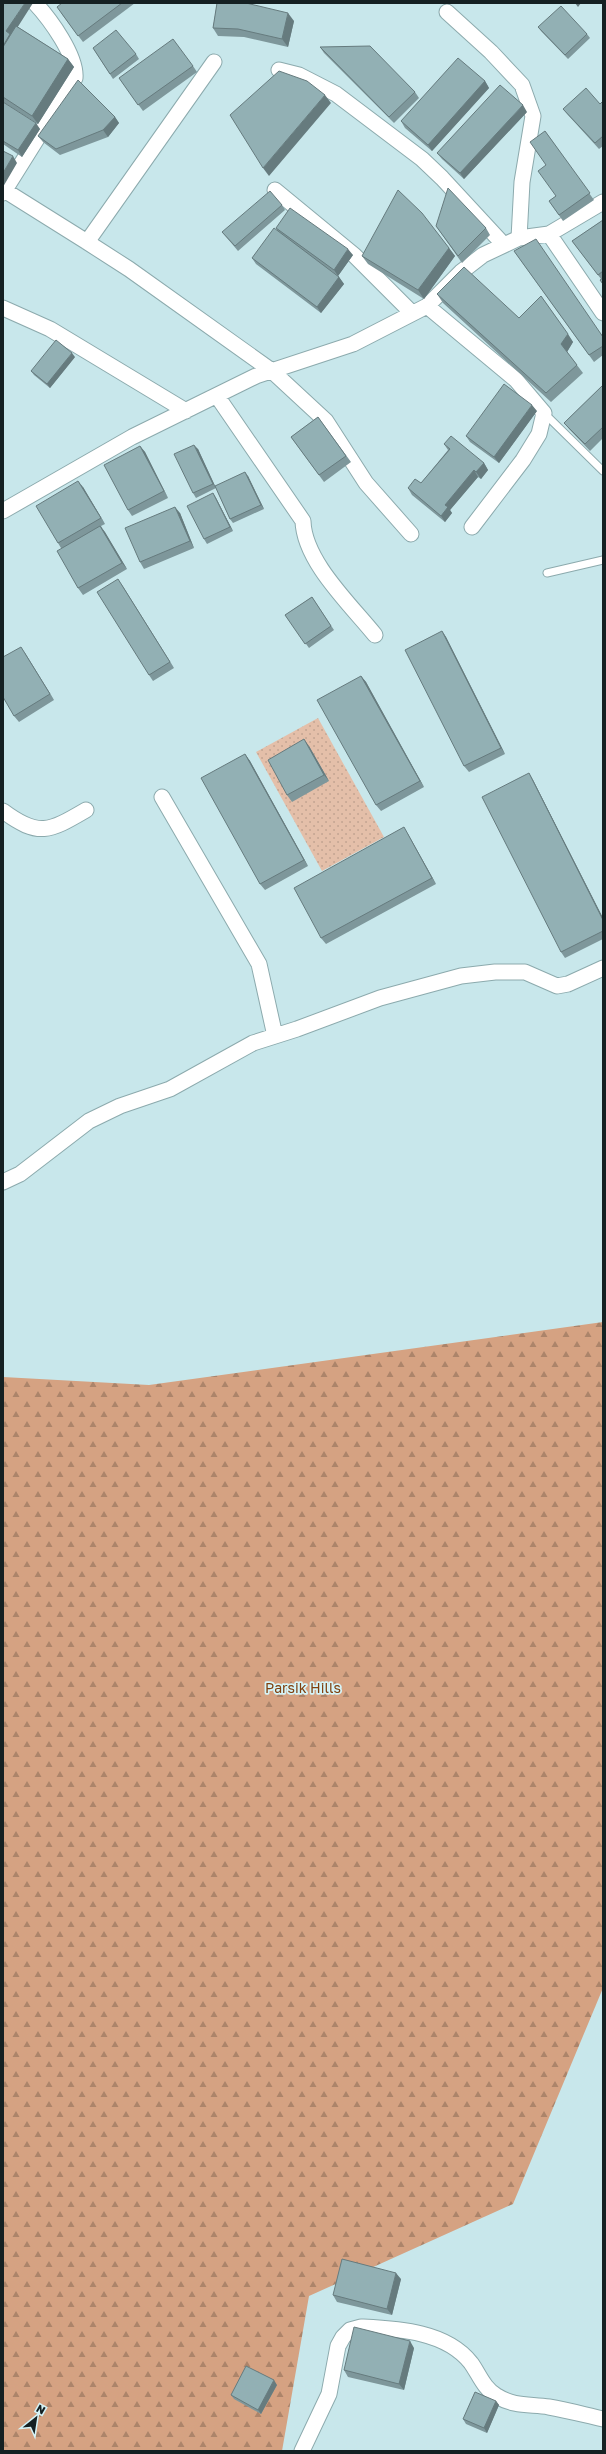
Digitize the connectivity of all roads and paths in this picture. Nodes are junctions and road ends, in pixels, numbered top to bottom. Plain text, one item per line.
1 (35, 3) edge
2 (447, 12) dead end
3 (214, 62) dead end
4 (279, 70) edge
5 (275, 190) dead end
6 (4, 191) edge
7 (603, 202) edge
8 (549, 234) junction
9 (519, 238) junction
10 (87, 242) junction
11 (504, 245) junction
12 (427, 306) junction
13 (3, 308) edge
14 (412, 313) junction
15 (603, 313) edge
16 (272, 371) junction
17 (217, 396) junction
18 (186, 411) junction
19 (544, 413) junction
20 (603, 471) edge
21 (3, 511) edge
22 (472, 527) dead end
23 (411, 534) dead end
24 (603, 560) edge
25 (547, 573) dead end
26 (375, 635) dead end
27 (162, 797) dead end
28 (86, 810) dead end
29 (3, 811) edge
30 (603, 968) edge
31 (275, 1036) junction
32 (3, 1182) edge
33 (603, 2419) edge
34 (302, 2451) edge

1 - 6 street
2 - 9 street
3 - 10 street
4 - 11 street
5 - 14 street
6 - 10 street
7 - 8 street
8 - 9 street
8 - 15 street
9 - 11 street
10 - 16 street
11 - 12 street
12 - 14 street
12 - 19 street
13 - 18 street
14 - 16 street
16 - 17 street
16 - 23 street
17 - 18 street
17 - 26 street
18 - 21 street
19 - 20 lane
19 - 22 street
24 - 25 lane
27 - 31 street
28 - 29 street
30 - 31 street
31 - 32 street
33 - 34 street

